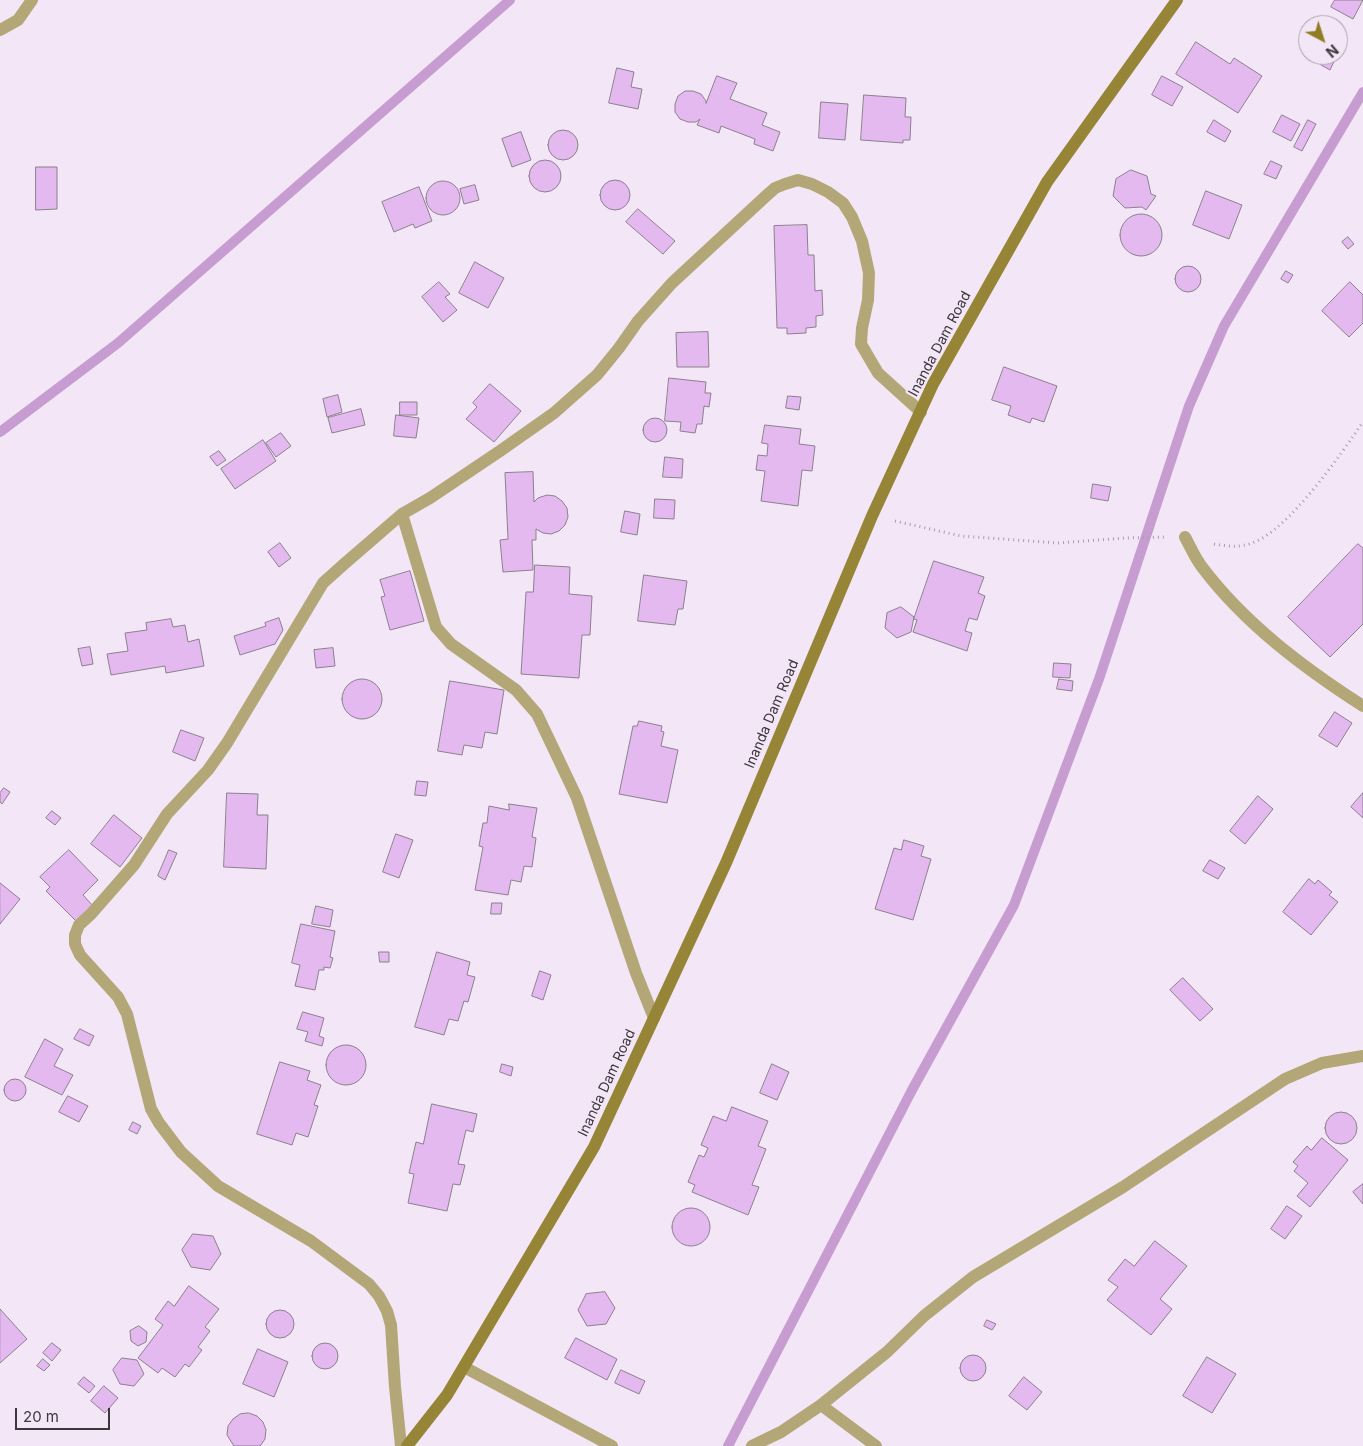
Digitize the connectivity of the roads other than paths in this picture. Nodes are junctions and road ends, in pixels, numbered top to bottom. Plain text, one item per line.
1 (32, 0) edge
2 (1177, 0) edge
3 (0, 30) edge
4 (921, 412) junction
5 (402, 514) junction
6 (1185, 537) road end
7 (1363, 706) edge
8 (654, 1018) junction
9 (1363, 1056) edge
10 (464, 1367) junction
11 (822, 1405) junction
12 (401, 1446) edge
13 (407, 1446) edge
14 (612, 1446) edge
15 (752, 1446) edge
16 (876, 1446) edge

1 - 3 street
2 - 4 street, Inanda Dam Road
4 - 5 street
4 - 8 street, Inanda Dam Road
5 - 8 street
5 - 12 street
6 - 7 street
8 - 10 street, Inanda Dam Road
9 - 11 street
10 - 13 street, Inanda Dam Road
10 - 14 street
11 - 15 street
11 - 16 street

